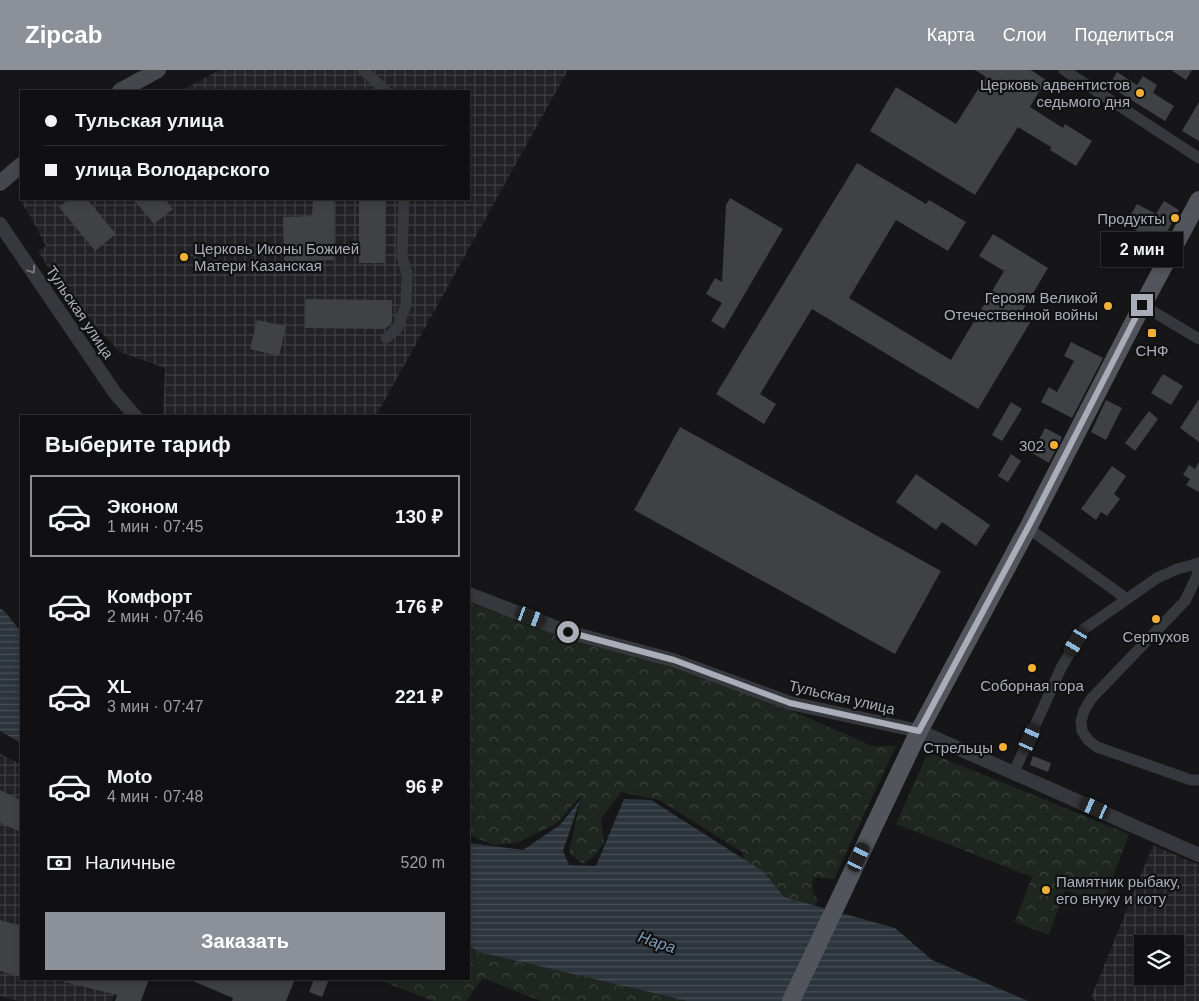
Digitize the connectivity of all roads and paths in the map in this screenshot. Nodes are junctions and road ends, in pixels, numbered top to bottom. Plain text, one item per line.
1 (158, 70) edge
2 (363, 70) edge
3 (1064, 70) edge
4 (122, 90) edge
5 (385, 90) edge
6 (1199, 158) edge
7 (20, 166) edge
8 (0, 184) edge
9 (404, 200) edge
10 (1199, 200) edge
11 (2, 227) edge
12 (1142, 305) junction
13 (386, 338) dead end
14 (1199, 339) edge
15 (134, 415) edge
16 (1028, 528) junction
17 (1199, 563) edge
18 (470, 594) edge
19 (1127, 599) junction
20 (919, 731) junction
21 (1014, 772) junction
22 (1199, 780) edge
23 (1199, 855) edge
24 (791, 1001) edge

1 - 4 main road
2 - 5 street
3 - 6 street
7 - 8 main road
9 - 13 street
10 - 12 main road
11 -> 15 street, Тульская улица
12 - 14 street
12 - 16 main road
16 - 19 street
16 - 20 main road
17 - 19 street
17 - 22 street
18 - 20 street, Тульская улица
19 - 21 street
20 - 21 street, Тульская улица
20 - 24 main road
21 - 23 street, Тульская улица

